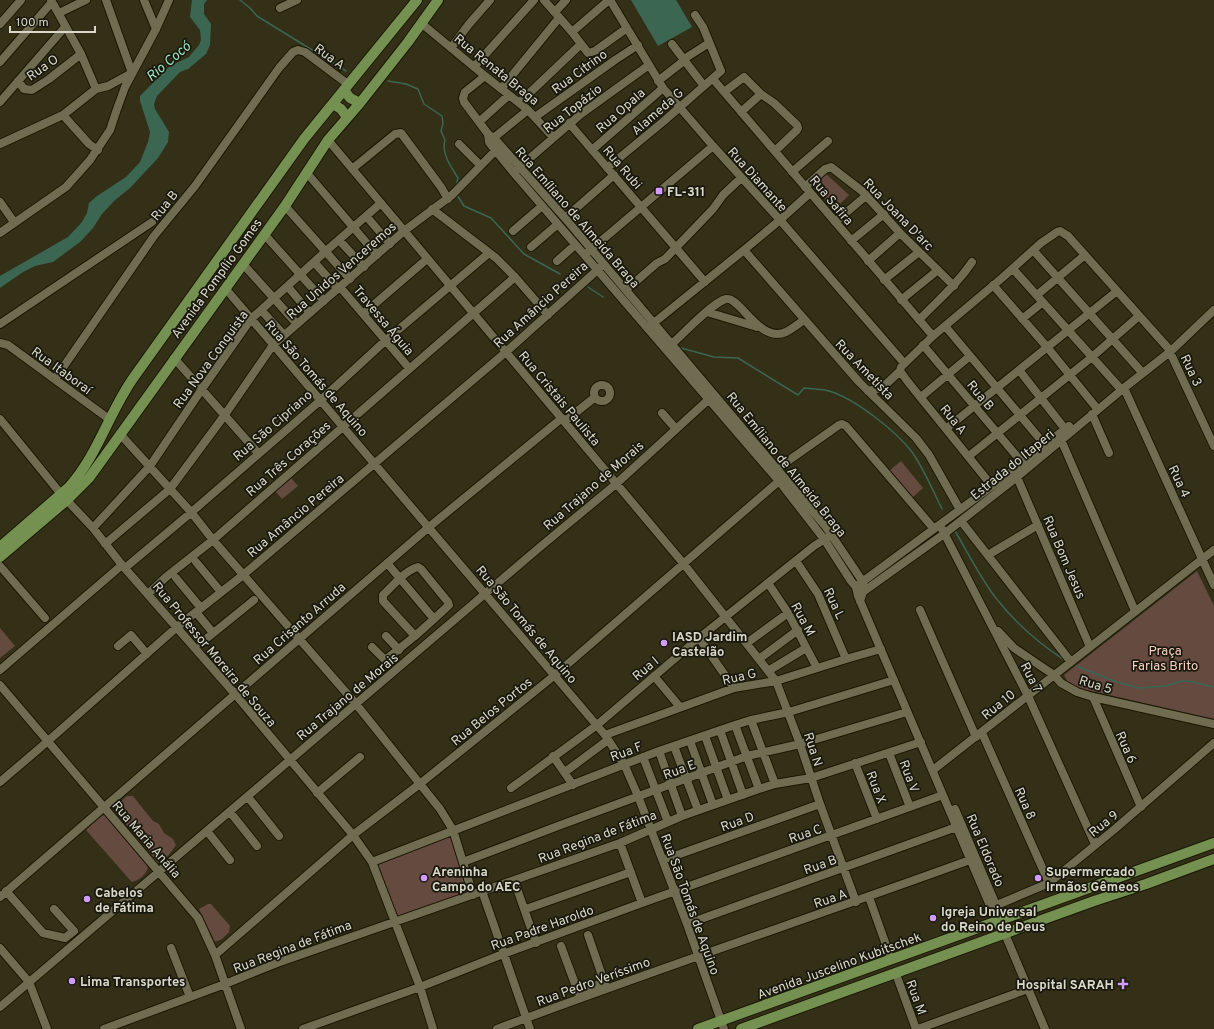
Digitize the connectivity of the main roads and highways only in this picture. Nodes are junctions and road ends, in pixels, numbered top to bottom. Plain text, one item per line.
1 (417, 0) edge
2 (438, 0) edge
3 (346, 88) junction
4 (360, 103) junction
5 (333, 104) junction
6 (347, 117) junction
7 (64, 497) junction
8 (0, 547) edge
9 (0, 557) edge
10 (1214, 843) edge
11 (1214, 859) edge
12 (722, 1025) edge
13 (698, 1029) edge
14 (741, 1029) edge

1 - 3 main road, Avenida Pompílio Gomes
2 - 4 main road, Avenida Pompílio Gomes
3 - 4 main road
3 - 5 main road, Avenida Pompílio Gomes
4 - 6 main road, Avenida Pompílio Gomes
5 - 6 main road
5 - 7 main road, Avenida Pompílio Gomes
6 - 7 main road, Avenida Pompílio Gomes
7 - 8 main road, Avenida Pompílio Gomes
7 - 9 main road, Avenida Pompílio Gomes
10 - 12 main road, Avenida Juscelino Kubitschek
11 - 14 main road, Avenida Juscelino Kubitschek
12 - 13 main road, Avenida Juscelino Kubitschek

